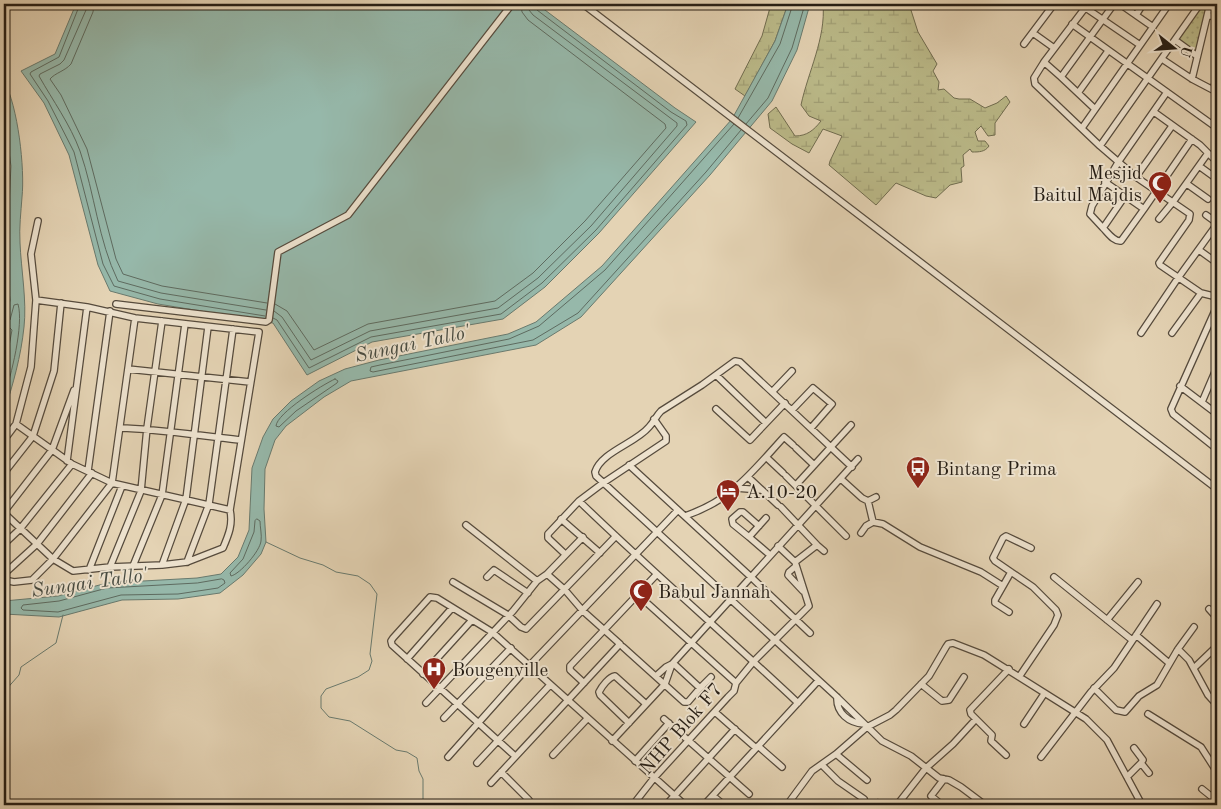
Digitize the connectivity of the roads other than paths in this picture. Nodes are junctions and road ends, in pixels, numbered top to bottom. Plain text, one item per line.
1 (512, 4) edge
2 (583, 4) edge
3 (1054, 4) edge
4 (1114, 4) edge
5 (1120, 4) edge
6 (1143, 4) edge
7 (1169, 4) edge
8 (1200, 4) edge
9 (1210, 4) edge
10 (1084, 5) edge
11 (1136, 14) junction
12 (1208, 15) junction
13 (1217, 18) edge
14 (1102, 20) junction
15 (1072, 24) junction
16 (1153, 26) junction
17 (1033, 33) junction
18 (1090, 38) junction
19 (1175, 40) junction
20 (1024, 44) dead end
21 (1140, 45) junction
22 (1054, 48) junction
23 (1108, 51) junction
24 (1197, 56) junction
25 (1162, 59) junction
26 (1044, 62) junction
27 (1127, 63) junction
28 (1061, 77) junction
29 (1148, 79) junction
30 (1192, 79) junction
31 (1217, 80) edge
32 (1167, 92) junction
33 (1215, 92) edge
34 (1078, 93) junction
35 (1094, 109) junction
36 (1154, 112) junction
37 (1172, 126) junction
38 (1082, 128) junction
39 (1217, 128) edge
40 (1192, 139) junction
41 (1100, 146) junction
42 (1208, 153) junction
43 (1216, 160) edge
44 (1118, 161) junction
45 (1200, 166) junction
46 (1136, 177) junction
47 (1217, 179) edge
48 (1106, 182) junction
49 (1187, 184) junction
50 (1156, 191) junction
51 (1125, 196) junction
52 (1208, 199) dead end
53 (1173, 202) junction
54 (1144, 209) junction
55 (1206, 215) dead end
56 (1159, 219) dead end
57 (38, 221) dead end
58 (1217, 224) edge
59 (1103, 228) junction
60 (1199, 250) junction
61 (1217, 263) edge
62 (1178, 278) junction
63 (1202, 293) junction
64 (1217, 297) edge
65 (36, 300) junction
66 (62, 303) junction
67 (116, 304) dead end
68 (133, 306) junction
69 (1217, 306) edge
70 (87, 307) junction
71 (110, 311) junction
72 (134, 317) junction
73 (162, 321) junction
74 (185, 324) junction
75 (208, 326) junction
76 (233, 330) junction
77 (1141, 333) dead end
78 (1172, 333) dead end
79 (128, 369) junction
80 (1217, 369) edge
81 (792, 371) dead end
82 (156, 372) junction
83 (178, 374) junction
84 (716, 375) junction
85 (202, 377) junction
86 (78, 379) junction
87 (226, 380) junction
88 (250, 382) junction
89 (1180, 386) junction
90 (772, 392) junction
91 (1202, 402) junction
92 (785, 403) junction
93 (716, 409) dead end
94 (792, 410) junction
95 (1217, 414) edge
96 (654, 419) junction
97 (766, 422) junction
98 (16, 424) junction
99 (851, 425) dead end
100 (120, 428) junction
101 (147, 428) junction
102 (812, 428) junction
103 (170, 433) junction
104 (33, 436) junction
105 (194, 436) junction
106 (218, 438) junction
107 (4, 440) edge
108 (240, 440) junction
109 (831, 446) junction
110 (1217, 449) edge
111 (52, 450) junction
112 (766, 457) junction
113 (858, 459) dead end
114 (70, 462) junction
115 (630, 465) junction
116 (814, 465) junction
117 (852, 467) junction
118 (90, 472) junction
119 (4, 473) edge
120 (748, 477) junction
121 (841, 479) junction
122 (112, 483) junction
123 (603, 483) junction
124 (796, 485) junction
125 (122, 486) junction
126 (736, 488) junction
127 (1217, 489) edge
128 (761, 490) junction
129 (141, 491) junction
130 (162, 495) junction
131 (876, 498) dead end
132 (186, 499) junction
133 (581, 500) junction
134 (868, 501) junction
135 (209, 504) junction
136 (816, 505) junction
137 (230, 510) junction
138 (678, 510) junction
139 (700, 511) junction
140 (4, 513) edge
141 (685, 516) junction
142 (766, 518) dead end
143 (561, 519) junction
144 (873, 522) junction
145 (694, 524) junction
146 (798, 524) junction
147 (466, 525) dead end
148 (759, 526) junction
149 (20, 529) junction
150 (656, 532) junction
151 (861, 533) dead end
152 (616, 536) junction
153 (846, 536) dead end
154 (583, 537) junction
155 (749, 537) junction
156 (4, 544) edge
157 (37, 544) junction
158 (817, 545) junction
159 (778, 546) junction
160 (1031, 548) dead end
161 (824, 551) dead end
162 (600, 553) junction
163 (565, 554) junction
164 (635, 554) junction
165 (770, 555) junction
166 (53, 559) junction
167 (187, 562) junction
168 (796, 564) junction
169 (162, 565) junction
170 (133, 566) junction
171 (110, 567) junction
172 (89, 570) junction
173 (1011, 572) junction
174 (4, 574) edge
175 (547, 574) junction
176 (657, 574) junction
177 (487, 577) dead end
178 (751, 577) junction
179 (1054, 577) dead end
180 (4, 580) edge
181 (537, 581) junction
182 (453, 582) dead end
183 (1138, 582) dead end
184 (1003, 586) junction
185 (565, 590) junction
186 (805, 592) junction
187 (528, 593) junction
188 (637, 594) junction
189 (731, 601) junction
190 (1157, 604) dead end
191 (452, 608) junction
192 (1209, 609) dead end
193 (583, 611) junction
194 (1009, 612) dead end
195 (508, 615) junction
196 (1217, 618) edge
197 (472, 620) junction
198 (796, 620) junction
199 (1107, 620) junction
200 (709, 623) junction
201 (1194, 627) dead end
202 (604, 629) junction
203 (492, 632) junction
204 (810, 633) dead end
205 (1134, 638) junction
206 (774, 641) junction
207 (690, 642) junction
208 (622, 646) junction
209 (1217, 646) edge
210 (511, 648) junction
211 (1178, 649) junction
212 (407, 659) junction
213 (754, 661) junction
214 (673, 663) junction
215 (1169, 663) junction
216 (530, 665) junction
217 (1194, 668) junction
218 (1009, 669) junction
219 (423, 674) junction
220 (656, 676) junction
221 (711, 677) dead end
222 (964, 677) dead end
223 (1019, 677) junction
224 (818, 681) junction
225 (584, 683) junction
226 (736, 683) junction
227 (550, 684) junction
228 (665, 684) junction
229 (922, 684) junction
230 (700, 688) junction
231 (1094, 688) junction
232 (440, 689) junction
233 (1044, 694) junction
234 (567, 700) junction
235 (426, 703) dead end
236 (798, 703) junction
237 (457, 704) junction
238 (646, 704) junction
239 (1217, 704) edge
240 (715, 712) junction
241 (1076, 712) junction
242 (1148, 714) dead end
243 (444, 718) dead end
244 (587, 719) junction
245 (976, 719) junction
246 (479, 723) junction
247 (630, 723) junction
248 (1024, 724) dead end
249 (866, 726) junction
250 (735, 729) junction
251 (500, 741) junction
252 (612, 741) junction
253 (689, 741) junction
254 (757, 747) junction
255 (1134, 748) dead end
256 (836, 754) junction
257 (553, 755) dead end
258 (516, 756) junction
259 (1006, 756) dead end
260 (448, 757) dead end
261 (1041, 757) dead end
262 (710, 758) junction
263 (635, 761) junction
264 (477, 763) dead end
265 (1142, 763) junction
266 (822, 765) junction
267 (782, 767) dead end
268 (926, 768) junction
269 (501, 772) junction
270 (1217, 772) edge
271 (1149, 773) dead end
272 (730, 776) junction
273 (1127, 777) junction
274 (654, 778) junction
275 (944, 779) junction
276 (867, 780) dead end
277 (491, 783) dead end
278 (1202, 789) dead end
279 (749, 794) dead end
280 (674, 796) junction
281 (713, 796) junction
282 (864, 799) dead end
283 (529, 800) dead end
284 (636, 801) dead end
285 (1217, 801) edge
286 (666, 805) edge
287 (685, 805) edge
288 (704, 805) edge
289 (724, 805) edge
290 (787, 805) edge
291 (897, 805) edge
292 (942, 805) edge
293 (985, 805) edge
294 (1142, 805) edge

1 - 68 street
2 - 127 street
3 - 17 street
4 - 14 street
5 - 11 street
6 - 11 street
7 - 16 street
8 - 19 street
9 - 12 street
10 - 14 street
10 - 15 street
11 - 16 street
12 - 13 street
12 - 24 street
14 - 18 street
14 - 21 street
15 - 18 street
15 - 22 street
16 - 21 street
17 - 20 street
17 - 22 street
18 - 23 street
18 - 28 street
19 - 24 street
19 - 25 street
21 - 27 street
22 - 26 street
23 - 27 street
23 - 34 street
24 - 30 street
25 - 29 street
25 - 30 street
26 - 28 street
26 - 38 street
27 - 29 street
27 - 35 street
28 - 34 street
29 - 32 street
29 - 41 street
30 - 33 street
31 - 33 street
32 - 36 street
32 - 39 street
34 - 35 street
35 - 38 street
36 - 37 street
36 - 44 street
37 - 40 street
37 - 46 street
38 - 41 street
40 - 42 street
40 - 50 street
41 - 44 street
42 - 43 street
42 - 45 street
43 - 45 street
44 - 46 street
44 - 48 street
45 - 47 street
45 - 49 street
46 - 50 street
48 - 51 street
48 - 59 street
49 - 52 street
49 - 53 street
50 - 53 street
50 - 54 street
51 - 54 street
51 - 59 street
53 - 56 street
53 - 62 street
54 - 59 street
55 - 58 street
57 - 65 street
58 - 60 street
60 - 61 street
60 - 62 street
62 - 63 street
62 - 77 street
63 - 64 street
63 - 78 street
65 - 66 street
65 - 98 street
66 - 70 street
66 - 104 street
67 - 68 street
68 - 72 street
69 - 89 street
70 - 71 street
70 - 86 street
71 - 72 street
71 - 118 street
72 - 73 street
72 - 79 street
73 - 74 street
73 - 82 street
74 - 75 street
74 - 83 street
75 - 76 street
75 - 85 street
76 - 87 street
76 - 88 street
79 - 82 street
79 - 100 street
80 - 91 street
81 - 90 street
82 - 83 street
82 - 101 street
83 - 85 street
83 - 103 street
84 - 90 street
84 - 96 street
84 - 97 street
85 - 87 street
85 - 105 street
86 - 111 street
86 - 114 street
87 - 88 street
87 - 106 street
88 - 108 street
89 - 91 street
89 - 110 street
90 - 92 street
91 - 95 street
92 - 94 street
92 - 97 street
93 - 97 street
94 - 102 street
94 - 102 street
96 - 115 street
96 - 123 street
98 - 104 street
98 - 107 street
99 - 109 street
100 - 101 street
100 - 122 street
101 - 103 street
101 - 129 street
102 - 109 street
103 - 105 street
103 - 130 street
104 - 111 street
104 - 119 street
105 - 106 street
105 - 132 street
106 - 108 street
106 - 135 street
108 - 137 street
109 - 116 street
109 - 117 street
111 - 114 street
111 - 140 street
112 - 116 street
112 - 120 street
112 - 124 street
113 - 117 street
114 - 118 street
114 - 149 street
115 - 123 street
115 - 138 street
116 - 124 street
117 - 121 street
118 - 122 street
118 - 157 street
120 - 126 street
120 - 128 street
121 - 134 street
121 - 136 street
122 - 125 street
122 - 166 street
123 - 133 street
123 - 150 street
124 - 136 street
125 - 129 street
125 - 172 street
126 - 128 street
126 - 139 street
128 - 146 street
129 - 130 street
129 - 171 street
130 - 132 street
130 - 170 street
131 - 134 street
132 - 135 street
132 - 169 street
133 - 143 street
133 - 152 street
134 - 144 street
135 - 137 street
135 - 167 street
136 - 146 street
136 - 153 street
137 - 167 street
138 - 141 street
138 - 150 street
139 - 141 street
139 - 145 street
140 - 149 street
141 - 145 street
142 - 148 street
143 - 154 street
143 - 163 street
144 - 151 street
144 - 184 street
145 - 178 street
146 - 158 street
146 - 159 street
147 - 181 street
148 - 155 street
148 - 155 street
149 - 156 street
149 - 157 street
150 - 164 street
150 - 189 street
152 - 162 street
152 - 164 street
154 - 162 street
154 - 163 street
155 - 165 street
157 - 166 street
157 - 174 street
158 - 161 street
158 - 168 street
159 - 165 street
159 - 168 street
160 - 173 street
162 - 185 street
163 - 175 street
164 - 176 street
164 - 193 street
165 - 178 street
166 - 172 street
166 - 180 street
167 - 169 street
168 - 186 street
168 - 186 street
169 - 170 street
170 - 171 street
171 - 172 street
173 - 184 street
173 - 223 street
175 - 181 street
175 - 185 street
176 - 188 street
176 - 200 street
177 - 187 street
178 - 189 street
178 - 198 street
179 - 199 street
181 - 187 street
182 - 195 street
183 - 199 street
184 - 194 street
185 - 193 street
185 - 195 street
186 - 198 street
187 - 195 street
188 - 202 street
188 - 207 street, NHP Blok F7
189 - 200 street
189 - 206 street
190 - 205 street
191 - 197 street
191 - 212 street
191 - 212 street
192 - 196 street
193 - 202 street
193 - 216 street
195 - 203 street
197 - 203 street
197 - 219 street
198 - 204 street
198 - 206 street
199 - 205 street
200 - 207 street
200 - 213 street
201 - 211 street
202 - 208 street
202 - 225 street
203 - 210 street
203 - 232 street
205 - 215 street
205 - 231 street
206 - 213 street
206 - 224 street
207 - 214 street
207 - 226 street, NHP Blok F7
208 - 220 street
208 - 225 street
209 - 217 street
210 - 216 street
210 - 237 street
211 - 215 street
211 - 217 street
212 - 219 street
213 - 226 street
213 - 236 street
214 - 220 street
214 - 228 street
214 - 230 street
215 - 231 street
216 - 227 street
216 - 246 street
217 - 239 street
218 - 223 street
218 - 229 street
218 - 245 street
219 - 232 street
220 - 228 street
221 - 230 street
222 - 229 street
223 - 233 street
224 - 236 street
224 - 249 street
225 - 234 street
226 - 240 street, NHP Blok F7
227 - 234 street
227 - 251 street
228 - 230 street
228 - 238 street
229 - 249 street
231 - 241 street
232 - 235 street
232 - 237 street
233 - 241 street
233 - 248 street
234 - 244 street
234 - 258 street
236 - 254 street
237 - 243 street
237 - 246 street
238 - 247 street
238 - 247 street
240 - 250 street
240 - 253 street, NHP Blok F7
241 - 261 street
241 - 273 street
242 - 270 street
244 - 252 street
244 - 257 street
245 - 259 street
245 - 268 street
246 - 251 street
246 - 260 street
247 - 252 street
249 - 256 street
249 - 268 street
250 - 254 street
250 - 262 street
251 - 258 street
251 - 264 street
252 - 263 street
253 - 262 street
253 - 263 street
253 - 274 street, NHP Blok F7
254 - 267 street
254 - 272 street
255 - 265 street
256 - 266 street
256 - 276 street
258 - 269 street
262 - 272 street
262 - 280 street
263 - 274 street
265 - 271 street
265 - 273 street
266 - 282 street
266 - 290 street
268 - 275 street
268 - 291 street
269 - 277 street
269 - 283 street
272 - 279 street
272 - 281 street
273 - 294 street
274 - 280 street
274 - 284 street, NHP Blok F7
275 - 292 street
275 - 293 street
278 - 285 street
280 - 286 street
280 - 287 street
281 - 288 street
281 - 289 street

